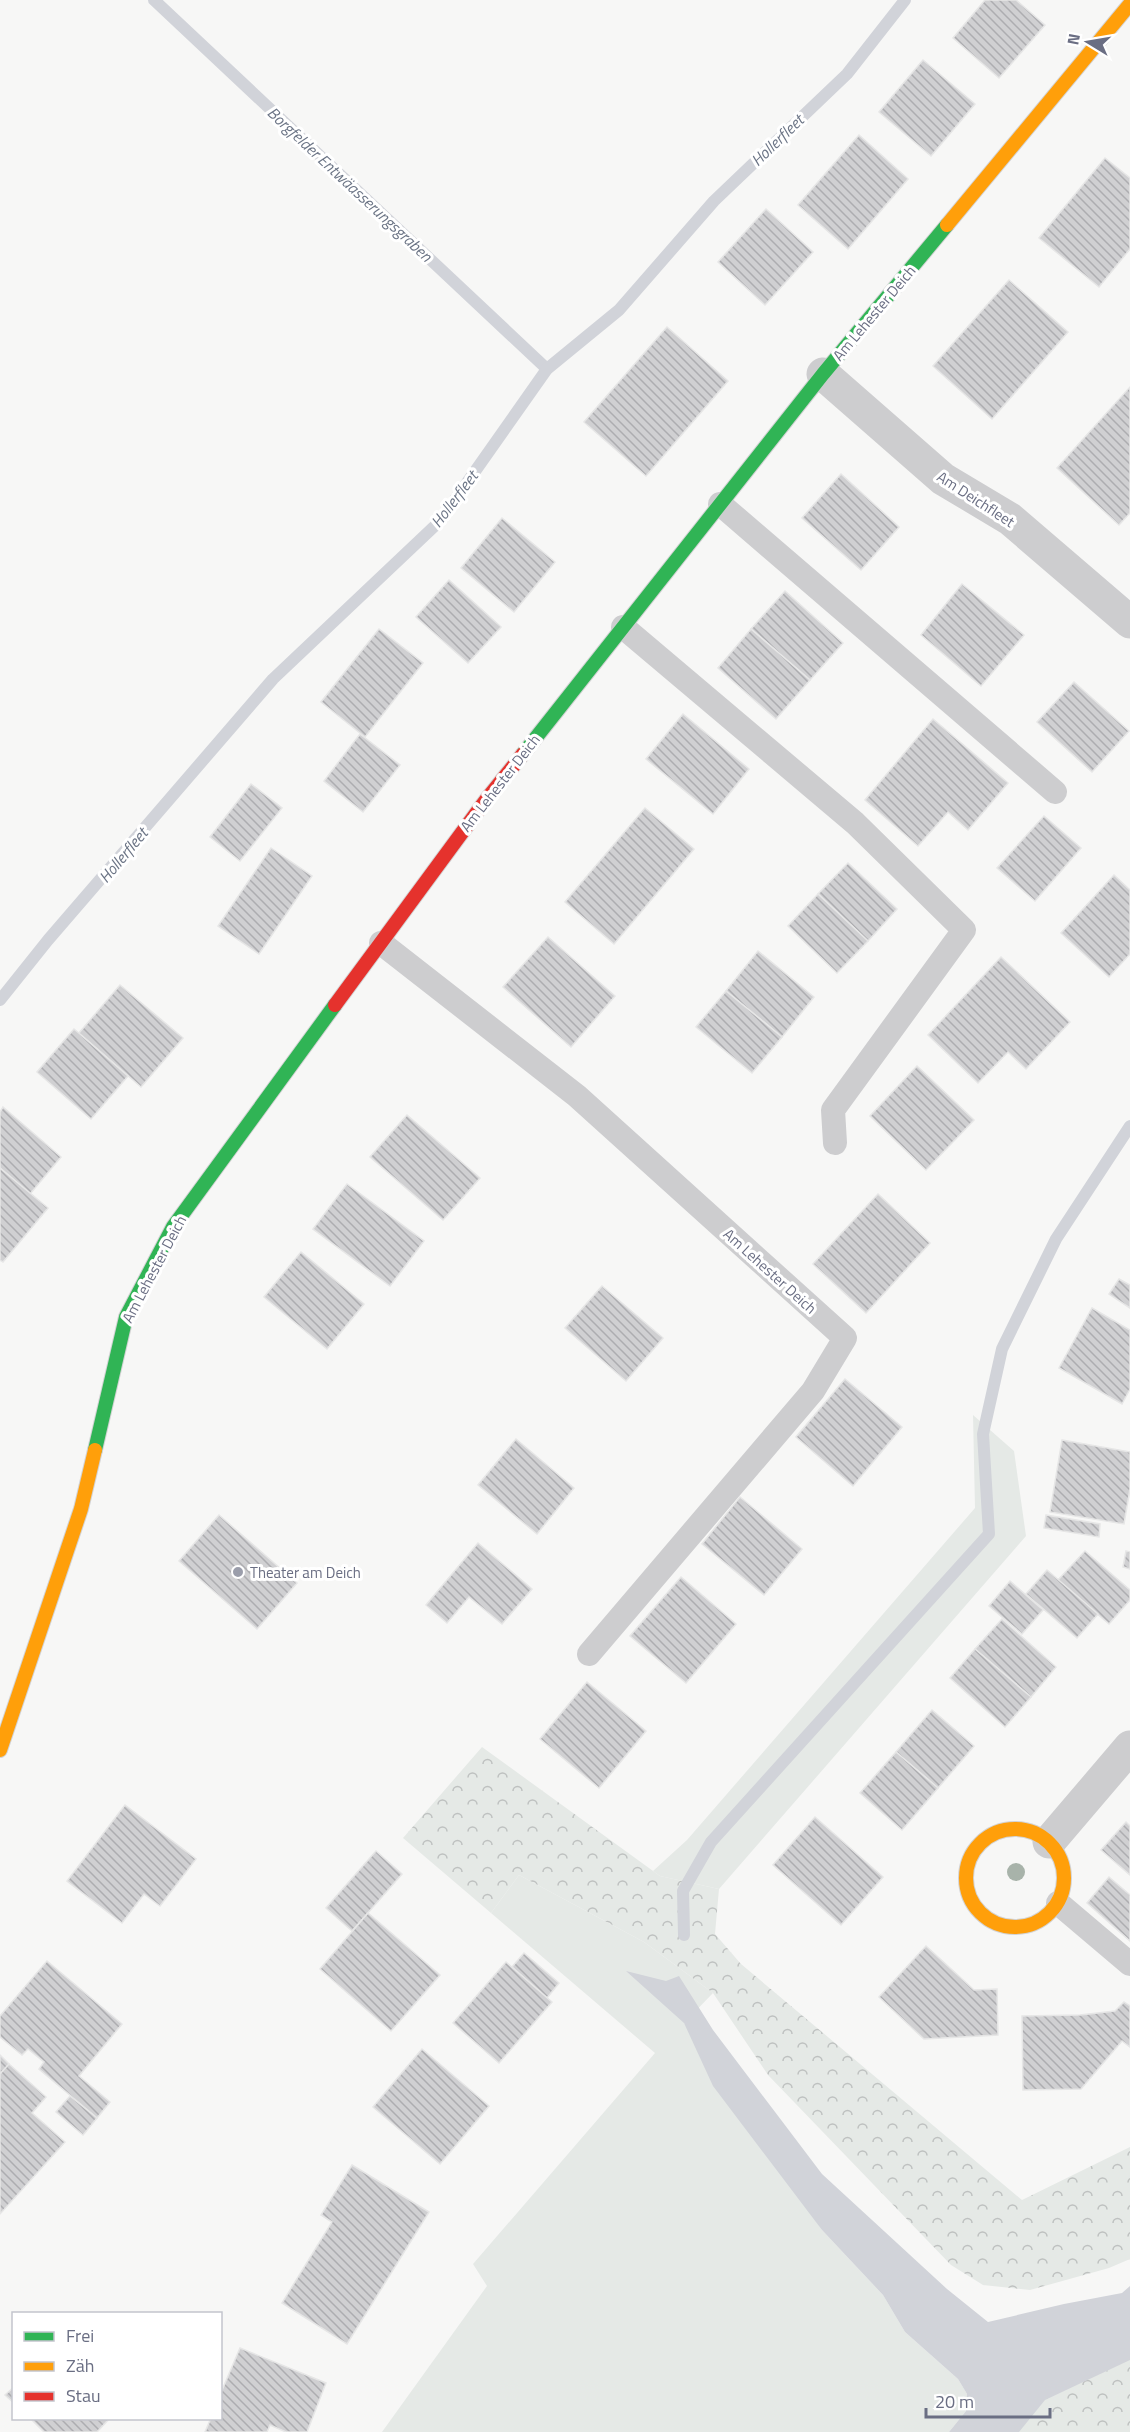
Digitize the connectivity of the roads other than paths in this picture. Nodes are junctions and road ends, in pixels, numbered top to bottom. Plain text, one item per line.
1 (1130, 4) edge
2 (823, 374) junction
3 (720, 504) junction
4 (1130, 622) edge
5 (623, 627) junction
6 (1055, 792) dead end
7 (381, 944) junction
8 (835, 1143) dead end
9 (589, 1654) dead end
10 (1130, 1747) edge
11 (0, 1750) edge
12 (1049, 1842) junction
13 (1058, 1903) junction
14 (1130, 1964) edge

1 - 2 street, Am Lehester Deich
2 - 3 street, Am Lehester Deich
2 - 4 street, Am Deichfleet
3 - 5 street, Am Lehester Deich
3 - 6 lane
5 - 7 street, Am Lehester Deich
5 - 8 lane
7 - 9 lane, Am Lehester Deich
7 - 11 street, Am Lehester Deich
10 - 12 street
12 - 13 street
12 - 13 street
13 - 14 lane

